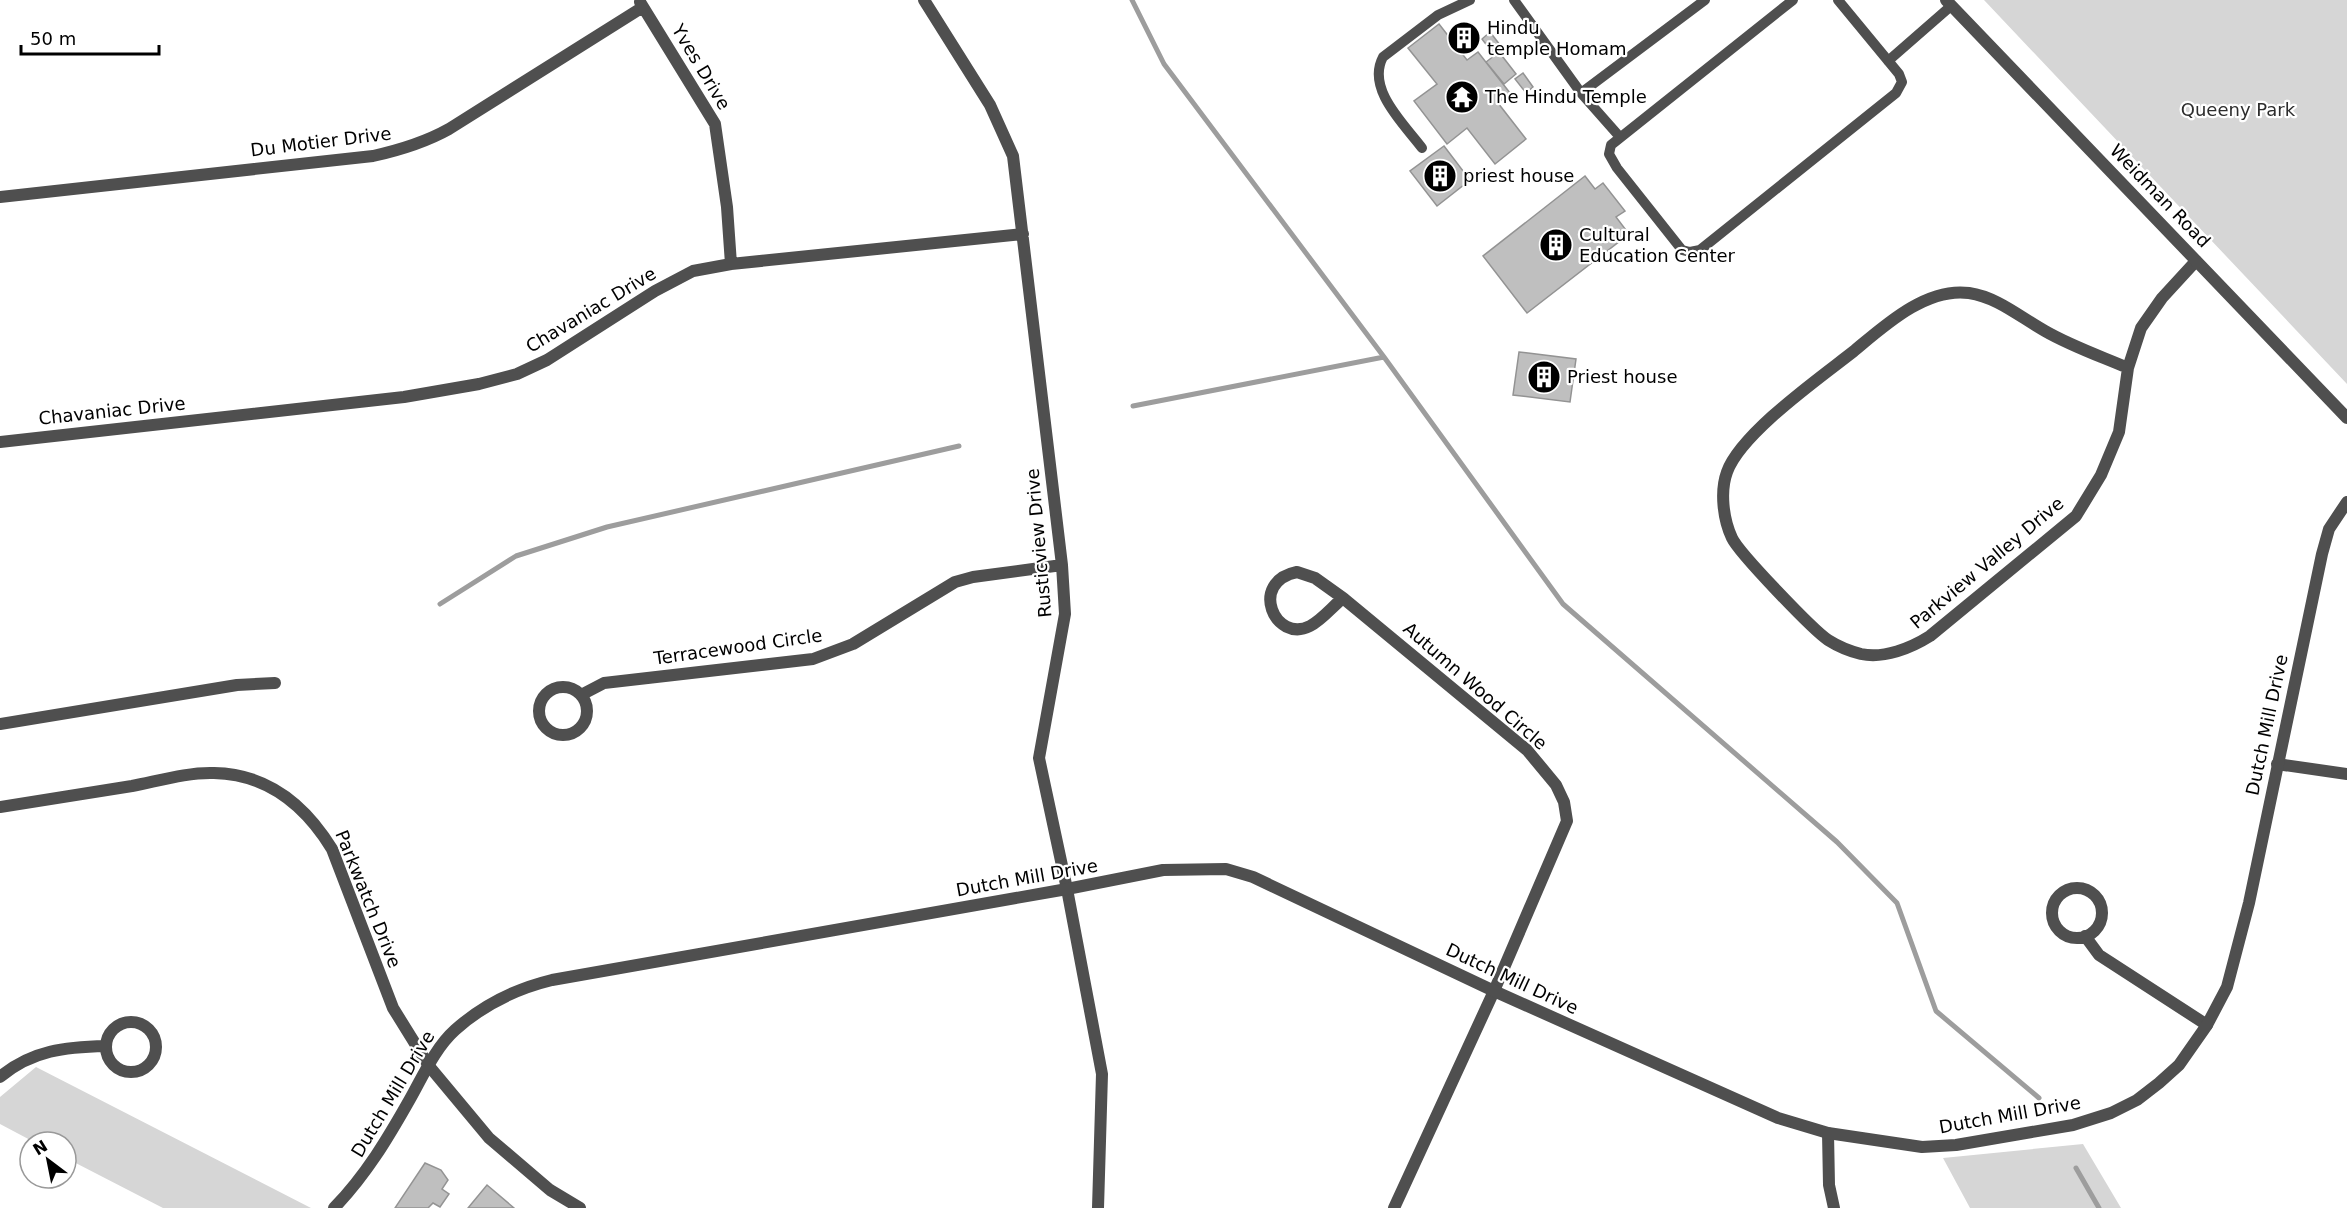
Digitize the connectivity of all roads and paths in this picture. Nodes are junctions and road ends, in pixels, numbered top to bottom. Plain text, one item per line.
1 (924, 0) edge
2 (1470, 0) edge
3 (1514, 0) edge
4 (1704, 0) edge
5 (1793, 0) edge
6 (1838, 0) edge
7 (641, 3) edge
8 (1948, 3) edge
9 (1888, 61) junction
10 (1581, 93) junction
11 (1619, 136) junction
12 (1422, 148) dead end
13 (0, 197) edge
14 (1023, 234) junction
15 (2196, 261) junction
16 (731, 264) junction
17 (2128, 368) junction
18 (2347, 418) edge
19 (0, 442) edge
20 (2347, 502) edge
21 (1062, 565) junction
22 (1343, 598) junction
23 (275, 683) dead end
24 (581, 695) junction
25 (0, 724) edge
26 (2277, 765) junction
27 (2347, 774) edge
28 (0, 807) edge
29 (1067, 890) junction
30 (2085, 936) junction
31 (1494, 991) junction
32 (2207, 1025) junction
33 (106, 1046) junction
34 (429, 1066) junction
35 (0, 1077) edge
36 (1828, 1133) junction
37 (334, 1208) edge
38 (580, 1208) edge
39 (1098, 1208) edge
40 (1394, 1208) edge
41 (1834, 1208) edge

1 - 14 street, Rusticview Drive
2 - 12 lane
3 - 10 lane
4 - 10 lane
5 - 11 lane
6 - 9 lane
7 - 13 street, Du Motier Drive
7 - 16 street, Yves Drive
8 - 9 lane
8 - 15 street, Weidman Road
9 - 11 lane
10 - 11 lane
14 - 16 street, Chavaniac Drive
14 - 21 street, Rusticview Drive
15 - 17 street, Parkview Valley Drive
15 - 18 street, Weidman Road
16 - 19 street, Chavaniac Drive
17 - 17 street, Parkview Valley Drive
20 - 26 street, Dutch Mill Drive
21 - 24 street, Terracewood Circle
21 - 29 street, Rusticview Drive
22 - 22 street, Autumn Wood Circle
22 - 31 street, Autumn Wood Circle
23 - 25 street
24 - 24 street
26 - 27 street
26 - 32 street, Dutch Mill Drive
28 - 34 street, Parkwatch Drive
29 - 31 street, Dutch Mill Drive
29 - 34 street, Dutch Mill Drive
29 - 39 street, Rusticview Drive
30 - 30 street
30 - 32 street
31 - 36 street, Dutch Mill Drive
31 - 40 street, Autumn Wood Circle
32 - 36 street, Dutch Mill Drive
33 - 33 street
33 - 35 street
34 - 37 street, Dutch Mill Drive
34 - 38 street, Parkwatch Drive
36 - 41 street

